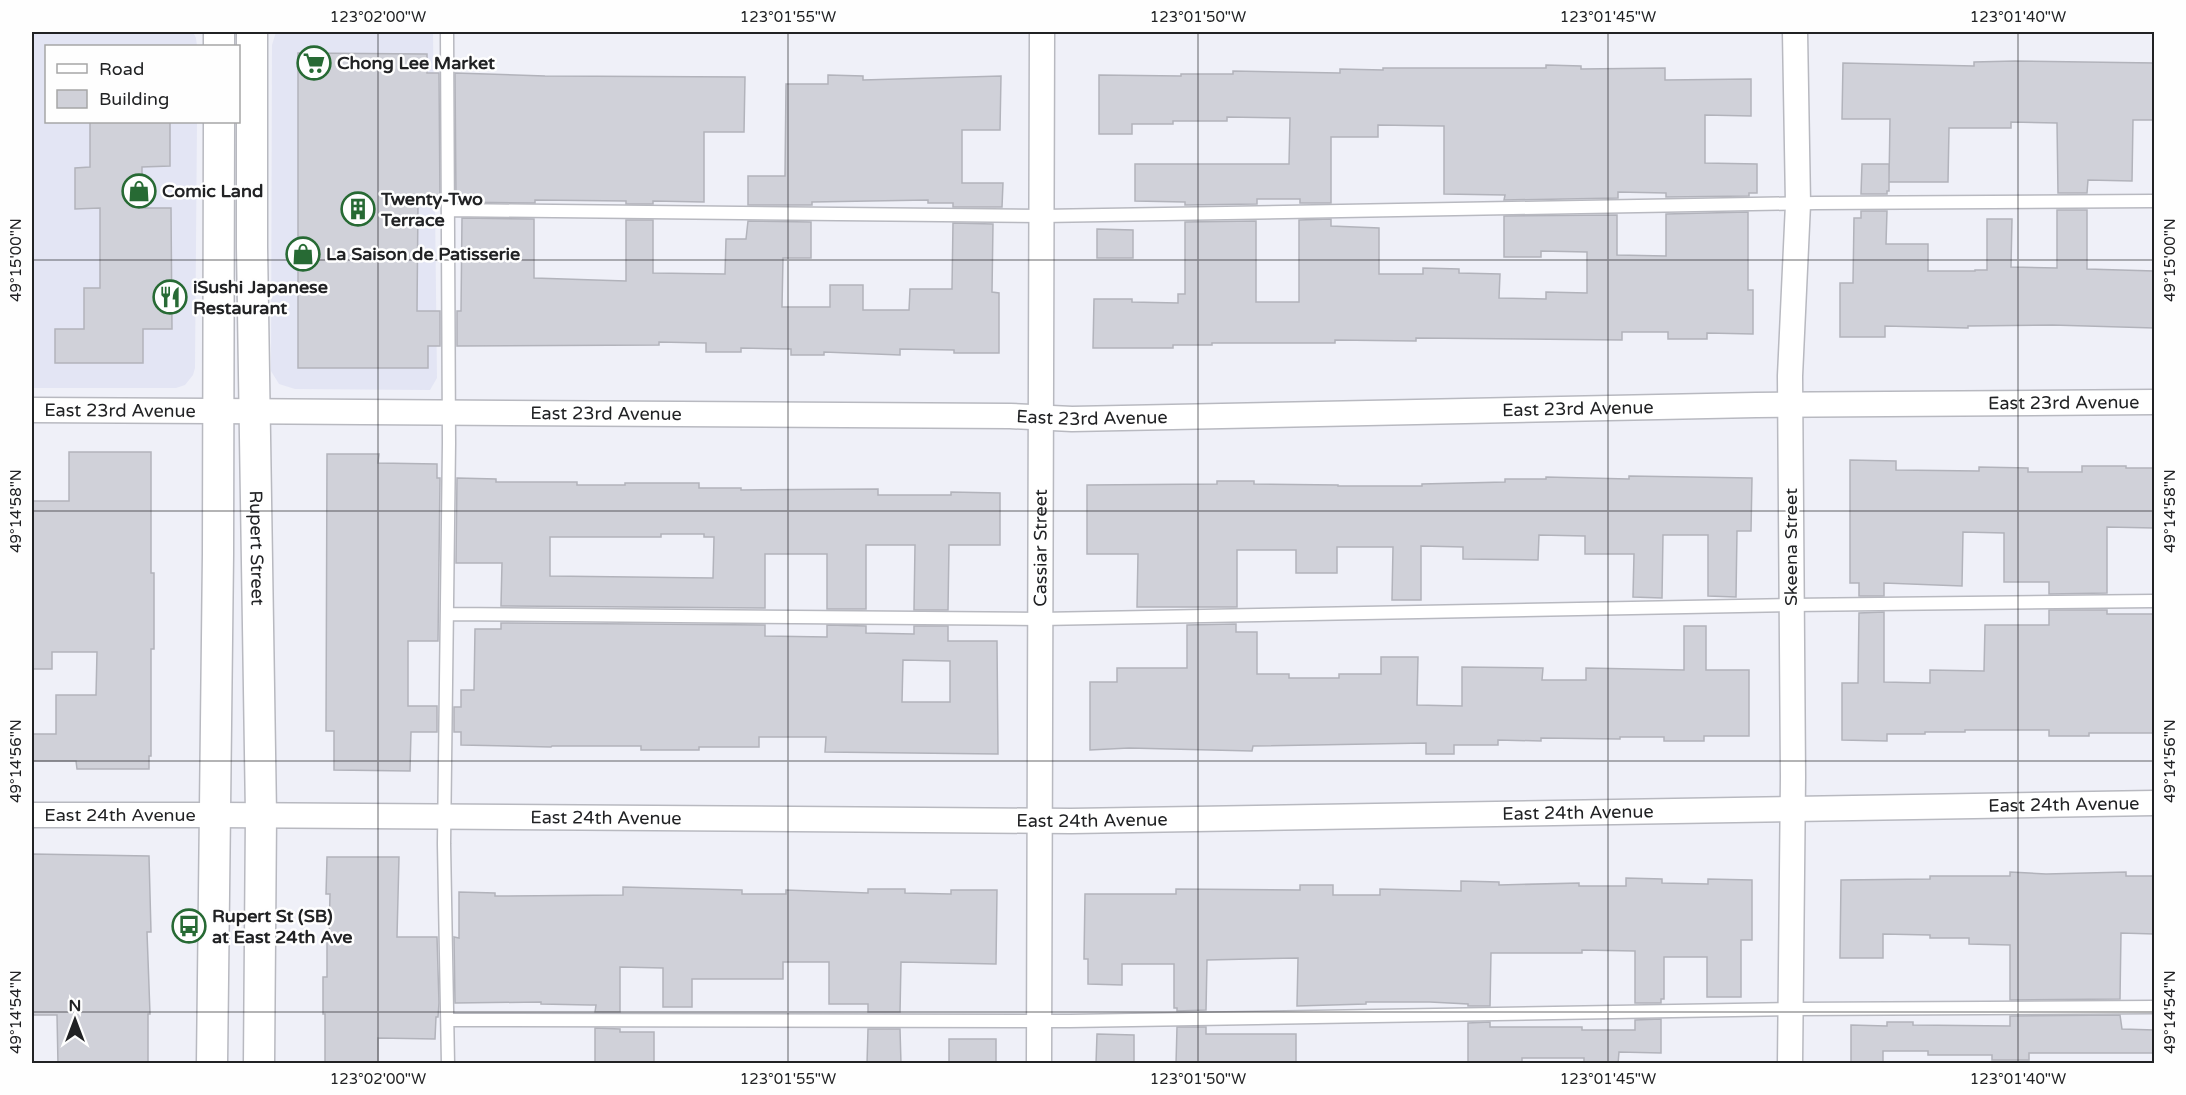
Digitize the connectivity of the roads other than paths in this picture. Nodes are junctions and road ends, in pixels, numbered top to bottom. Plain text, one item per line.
1 (252, 32) edge
2 (447, 32) edge
3 (1042, 32) edge
4 (1795, 32) edge
5 (219, 123) edge
6 (2154, 201) edge
7 (1798, 204) junction
8 (448, 210) junction
9 (1042, 216) junction
10 (2154, 402) edge
11 (1790, 405) junction
12 (32, 410) edge
13 (219, 411) junction
14 (254, 412) junction
15 (448, 413) junction
16 (1041, 417) junction
17 (2154, 601) edge
18 (1791, 605) junction
19 (447, 614) junction
20 (1040, 619) junction
21 (2154, 803) edge
22 (1792, 809) junction
23 (32, 815) edge
24 (216, 815) junction
25 (261, 815) junction
26 (444, 816) junction
27 (1041, 821) junction
28 (2154, 1007) edge
29 (1791, 1009) junction
30 (448, 1020) junction
31 (1039, 1021) junction
32 (212, 1064) edge
33 (259, 1064) edge
34 (448, 1064) edge
35 (1039, 1064) edge
36 (1790, 1064) edge

1 - 14 street, Rupert Street
2 - 8 lane
3 - 9 street, Cassiar Street
4 - 7 street, Skeena Street
5 - 13 street, Rupert Street
6 - 7 lane
7 - 9 lane
7 - 11 street, Skeena Street
8 - 9 lane
8 - 15 lane
9 - 16 street, Cassiar Street
10 - 11 street, East 23rd Avenue
11 - 16 street, East 23rd Avenue
11 - 18 street, Skeena Street
12 - 13 street, East 23rd Avenue
13 - 14 street, East 23rd Avenue
13 - 24 street, Rupert Street
14 - 15 street, East 23rd Avenue
14 - 25 street, Rupert Street
15 - 16 street, East 23rd Avenue
15 - 19 lane
16 - 20 street, Cassiar Street
17 - 18 lane
18 - 20 lane
18 - 22 street, Skeena Street
19 - 20 lane
19 - 26 lane
20 - 27 street, Cassiar Street
21 - 22 street, East 24th Avenue
22 - 27 street, East 24th Avenue
22 - 29 street, Skeena Street
23 - 24 street, East 24th Avenue
24 - 25 street, East 24th Avenue
24 - 32 street, Rupert Street
25 - 26 street, East 24th Avenue
25 - 33 street, Rupert Street
26 - 27 street, East 24th Avenue
26 - 30 lane
27 - 31 street, Cassiar Street
28 - 29 lane
29 - 31 lane
29 - 36 street, Skeena Street
30 - 31 lane
30 - 34 lane
31 - 35 street, Cassiar Street

